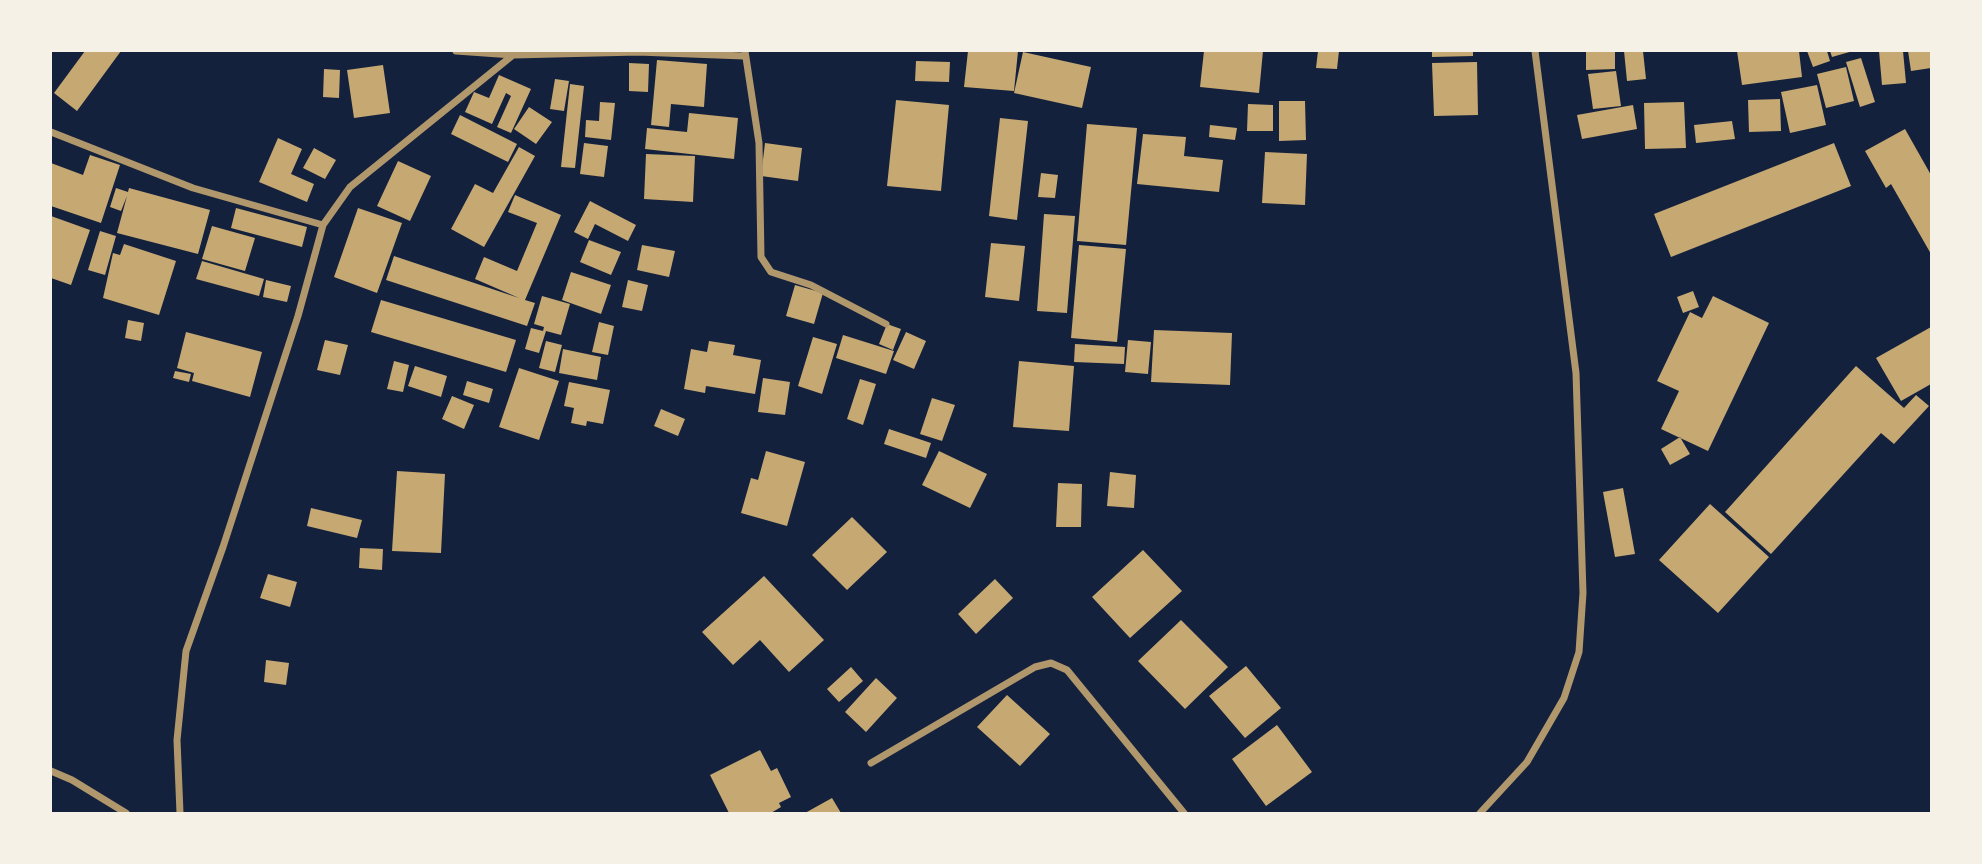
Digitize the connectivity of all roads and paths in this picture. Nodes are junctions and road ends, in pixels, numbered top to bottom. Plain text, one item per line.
1 (456, 51) edge
2 (1535, 51) edge
3 (745, 53) edge
4 (513, 55) junction
5 (51, 132) edge
6 (323, 225) junction
7 (886, 324) dead end
8 (871, 763) dead end
9 (51, 771) edge
10 (126, 813) edge
11 (180, 813) edge
12 (1184, 813) edge
13 (1480, 813) edge

1 - 4 street
2 - 13 street
3 - 4 street
3 - 7 street
4 - 6 street
5 - 6 street
6 - 11 street
8 - 12 street
9 - 10 street

